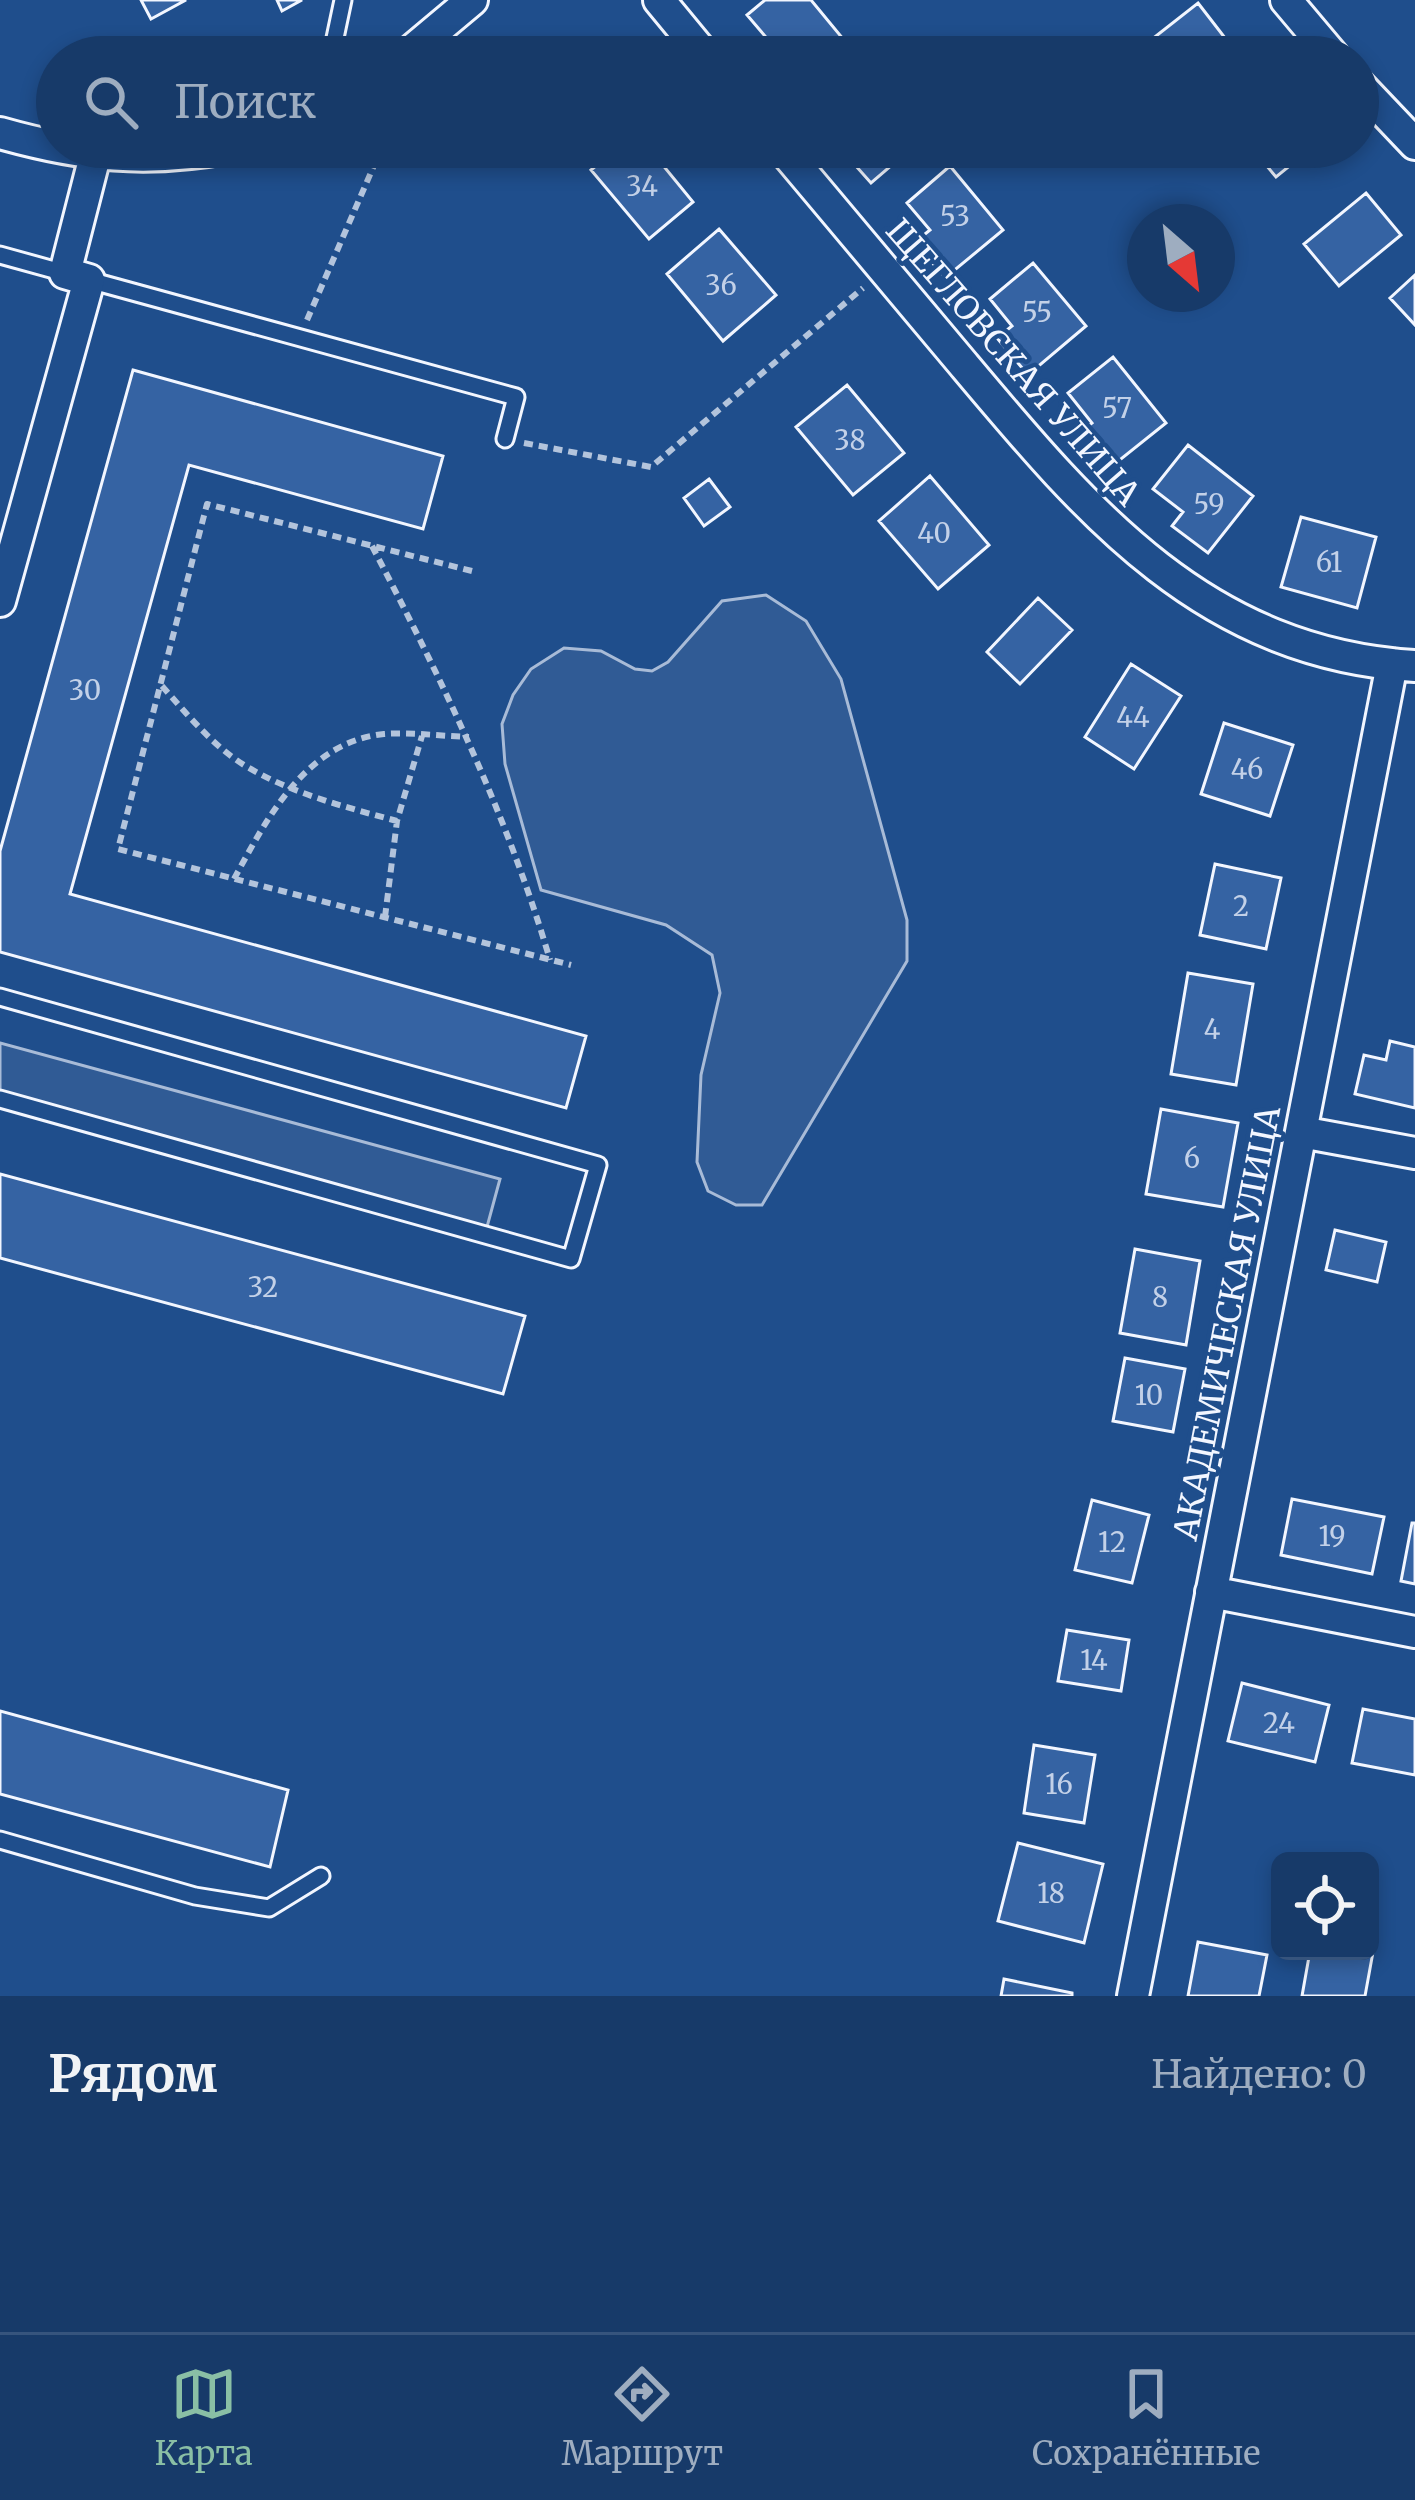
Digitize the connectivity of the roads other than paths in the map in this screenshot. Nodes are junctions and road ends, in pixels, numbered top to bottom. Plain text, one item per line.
1 (343, 0) edge
2 (472, 0) edge
3 (658, 0) edge
4 (1286, 0) edge
5 (335, 36) edge
6 (429, 36) edge
7 (688, 36) edge
8 (1316, 36) edge
9 (1379, 106) edge
10 (0, 134) edge
11 (36, 142) edge
12 (1415, 144) edge
13 (93, 168) edge
14 (799, 168) edge
15 (0, 255) edge
16 (77, 276) junction
17 (505, 439) road end
18 (0, 601) edge
19 (1404, 665) edge
20 (0, 997) edge
21 (0, 1099) edge
22 (1301, 1132) junction
23 (1415, 1153) edge
24 (1210, 1592) junction
25 (1415, 1632) edge
26 (0, 1840) edge
27 (321, 1876) dead end
28 (1132, 1996) edge

1 - 5 lane
2 - 6 street
3 - 7 street
4 - 8 street
9 - 12 street
10 - 11 street
13 - 16 street
14 - 19 street, ЩЕГЛОВСКАЯ УЛИЦА
15 - 16 lane
16 - 17 lane
16 - 18 street
19 - 22 street, АКАДЕМИЧЕСКАЯ УЛИЦА
20 - 21 lane
22 - 23 street
22 - 24 street, АКАДЕМИЧЕСКАЯ УЛИЦА
24 - 25 street
24 - 28 street, АКАДЕМИЧЕСКАЯ УЛИЦА
26 - 27 lane

